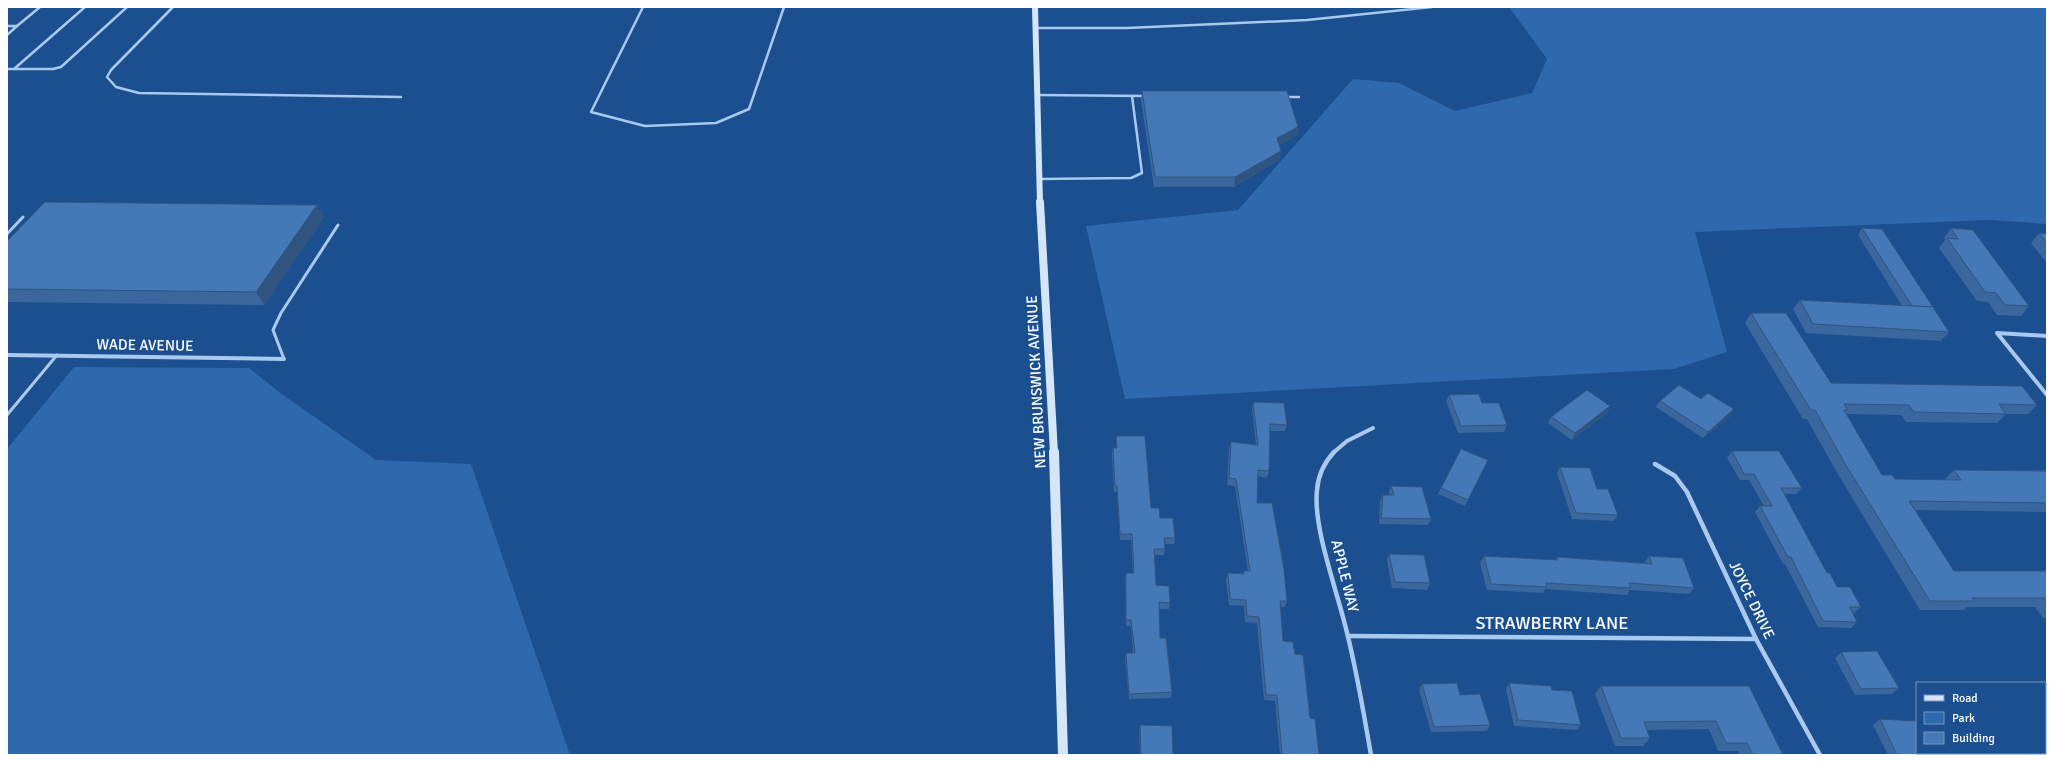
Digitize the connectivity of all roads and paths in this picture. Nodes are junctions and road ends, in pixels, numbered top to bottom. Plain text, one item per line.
1 (40, 7) edge
2 (85, 7) edge
3 (127, 7) edge
4 (173, 7) edge
5 (643, 7) edge
6 (784, 7) edge
7 (1035, 7) edge
8 (1432, 7) edge
9 (7, 26) edge
10 (17, 26) junction
11 (1036, 28) junction
12 (7, 35) edge
13 (7, 69) edge
14 (14, 69) junction
15 (1036, 95) junction
16 (1132, 96) junction
17 (1148, 96) edge
18 (401, 97) dead end
19 (1283, 97) edge
20 (1299, 97) dead end
21 (1039, 179) junction
22 (23, 217) dead end
23 (338, 225) dead end
24 (7, 234) edge
25 (2047, 336) edge
26 (7, 355) edge
27 (57, 356) junction
28 (284, 359) joint
29 (2047, 396) edge
30 (7, 415) edge
31 (1373, 428) dead end
32 (1654, 464) dead end
33 (1348, 636) junction
34 (1756, 639) junction
35 (1063, 755) edge
36 (1372, 755) edge
37 (1820, 755) edge

1 - 10 lane
2 - 14 lane
3 - 14 lane
4 - 18 lane
5 - 6 lane
7 - 11 street, NEW BRUNSWICK AVENUE
8 - 11 lane
9 - 10 lane
10 - 12 lane
11 - 15 street, NEW BRUNSWICK AVENUE
13 - 14 lane
15 - 16 lane
15 - 21 street, NEW BRUNSWICK AVENUE
16 - 17 lane
16 - 21 lane
19 - 20 lane
21 - 35 street, NEW BRUNSWICK AVENUE
22 - 24 lane
23 - 28 lane
25 - 29 street
26 - 27 street, WADE AVENUE
27 - 28 street, WADE AVENUE
27 - 30 lane
31 - 33 street, APPLE WAY
32 - 34 street, JOYCE DRIVE
33 - 34 street, STRAWBERRY LANE
33 - 36 street, APPLE WAY
34 - 37 street, JOYCE DRIVE

